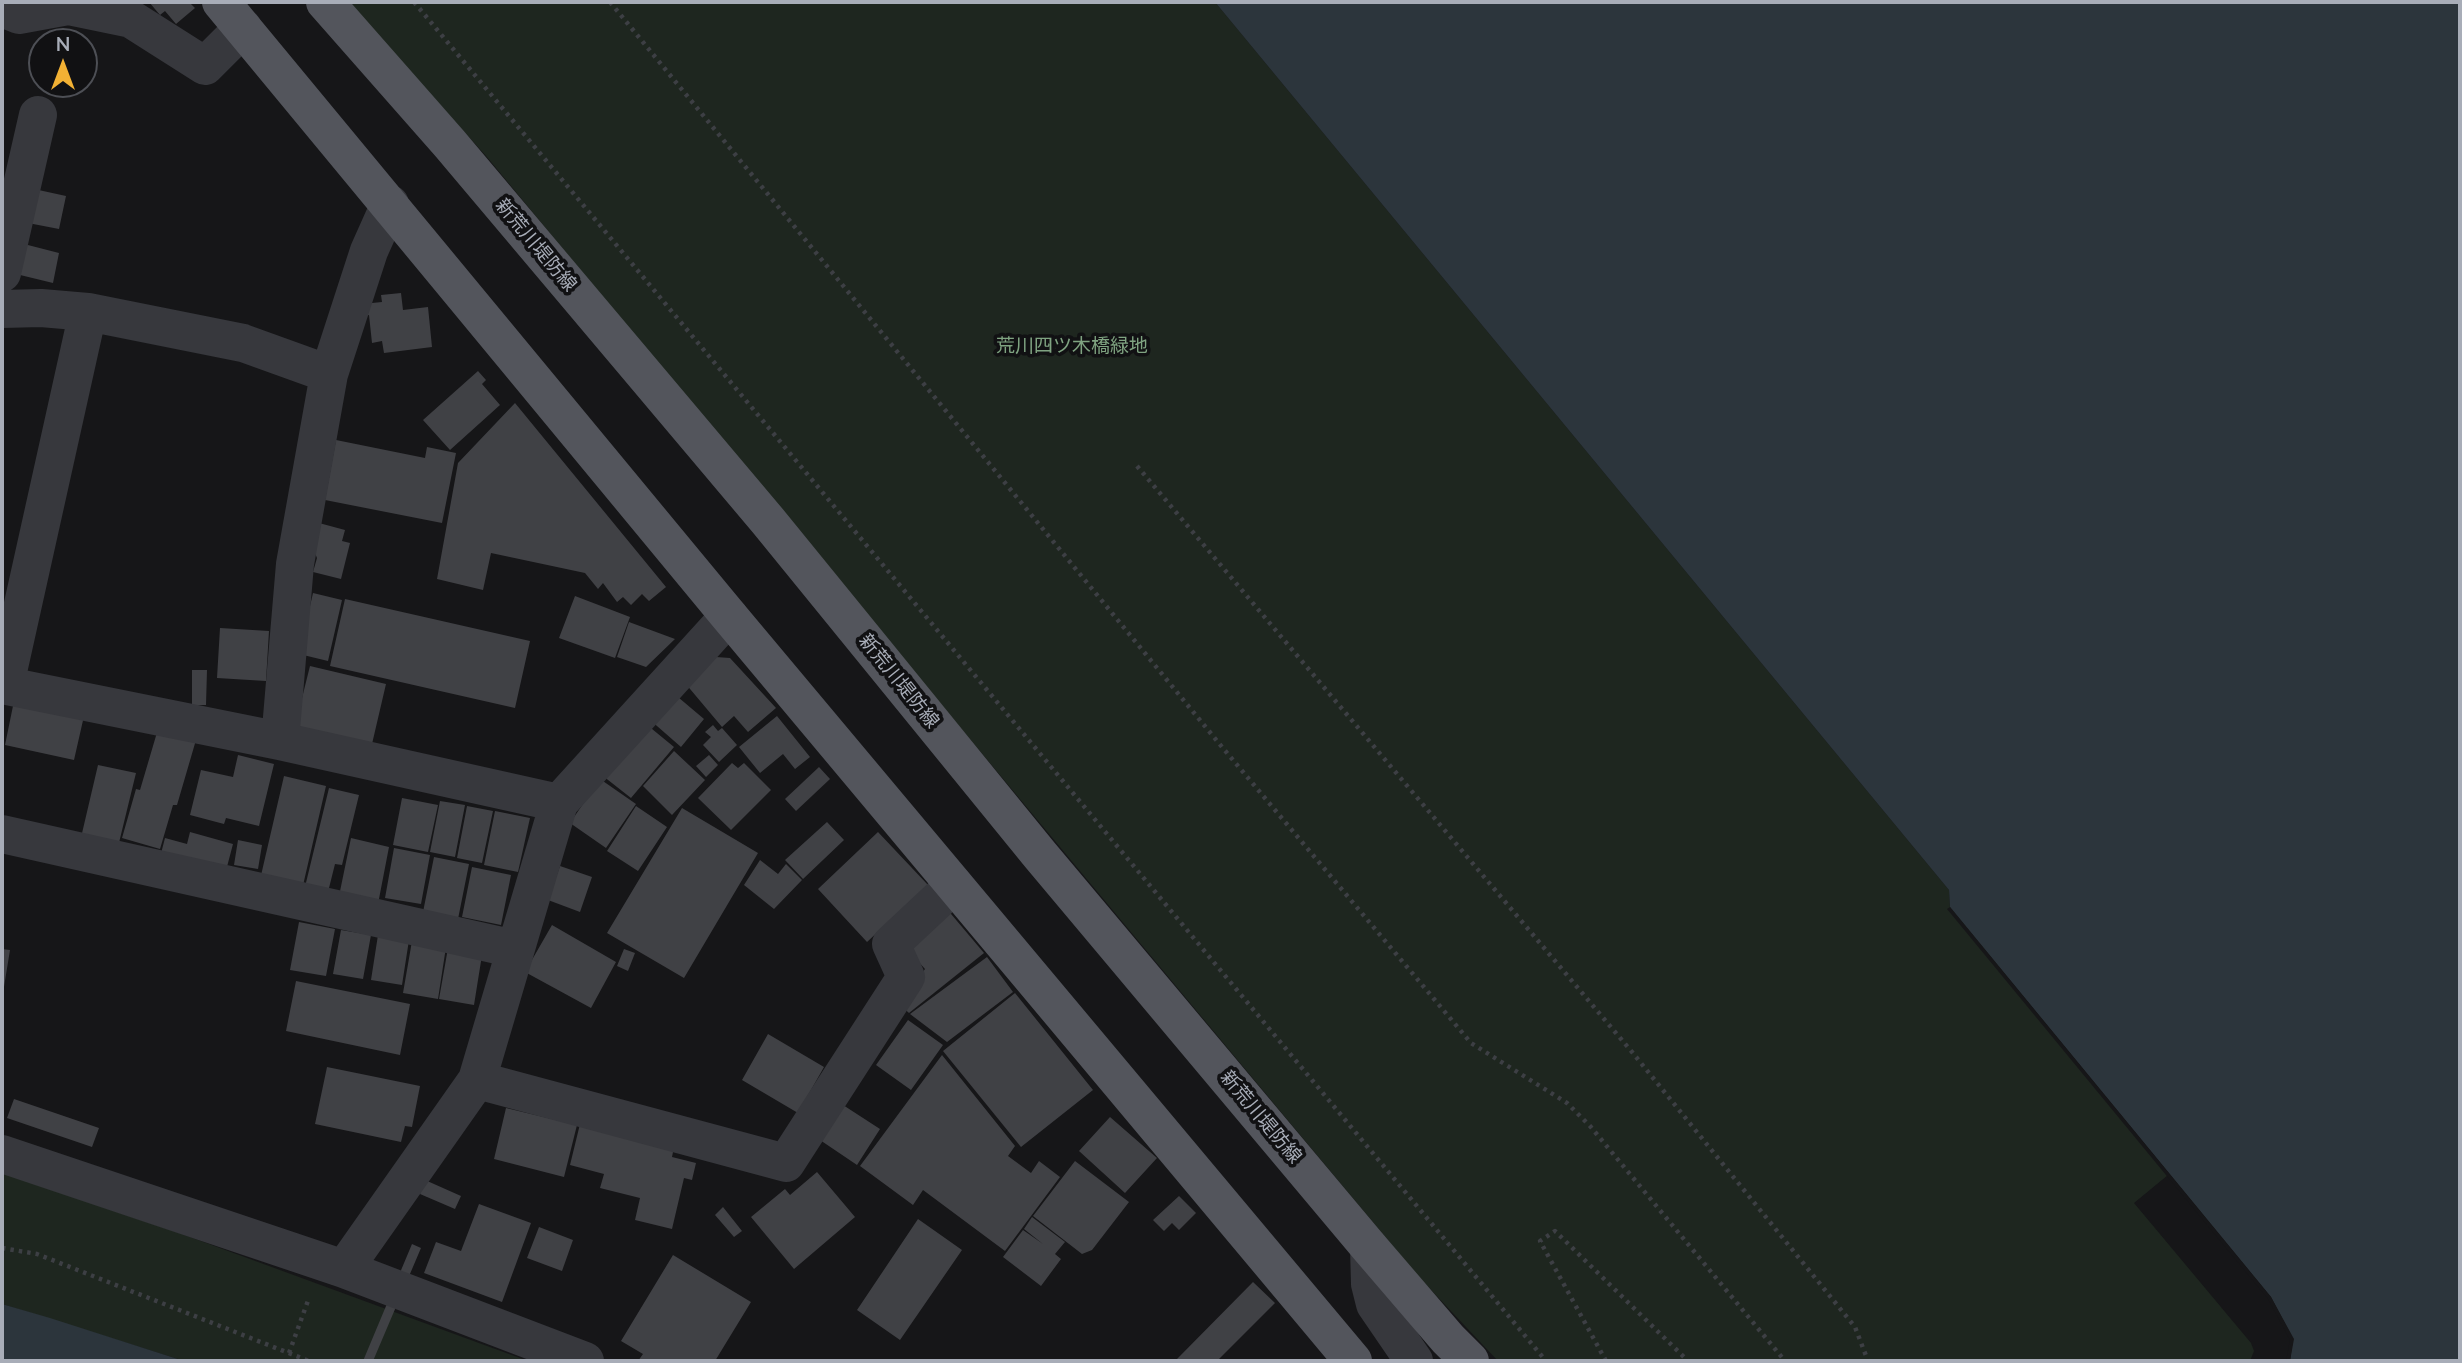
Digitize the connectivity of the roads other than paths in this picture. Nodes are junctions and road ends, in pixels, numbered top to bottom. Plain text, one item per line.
1 (325, 2) edge
2 (2, 8) edge
3 (232, 15) edge
4 (38, 115) dead end
5 (390, 204) junction
6 (2, 273) edge
7 (2, 309) edge
8 (88, 312) junction
9 (329, 374) junction
10 (729, 616) junction
11 (3, 685) edge
12 (280, 741) junction
13 (559, 803) junction
14 (2, 834) edge
15 (954, 885) junction
16 (515, 949) junction
17 (477, 1080) junction
18 (2, 1154) edge
19 (1370, 1247) junction
20 (344, 1269) junction
21 (585, 1361) edge
22 (1353, 1361) edge
23 (1414, 1361) edge
24 (1470, 1361) edge

1 - 19 main road, 新荒川堤防線
2 - 3 street
3 - 5 main road
4 - 6 street
5 - 9 street
5 - 10 main road
7 - 8 street
8 - 9 street
8 - 11 street
9 - 12 street
10 - 13 street
10 - 15 main road
11 - 12 street
12 - 13 street
13 - 16 street
14 - 16 street
15 - 17 street
15 - 22 main road
16 - 17 street
17 - 20 street
18 - 20 street
19 - 23 street
19 - 24 main road, 新荒川堤防線
20 - 21 street

